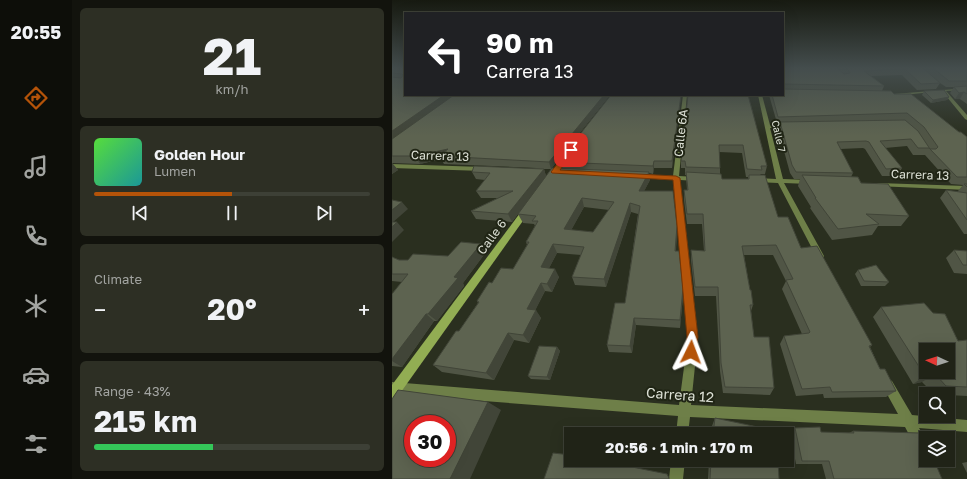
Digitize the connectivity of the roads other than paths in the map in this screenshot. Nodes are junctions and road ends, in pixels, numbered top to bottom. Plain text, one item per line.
1 (939, 90) edge
2 (943, 90) edge
3 (892, 95) edge
4 (685, 96) edge
5 (760, 96) edge
6 (967, 118) edge
7 (797, 126) edge
8 (767, 127) junction
9 (392, 166) edge
10 (492, 170) edge
11 (630, 176) edge
12 (676, 178) junction
13 (708, 179) edge
14 (748, 180) edge
15 (780, 181) junction
16 (819, 182) edge
17 (873, 184) edge
18 (967, 188) edge
19 (531, 204) edge
20 (825, 265) edge
21 (885, 378) edge
22 (394, 390) edge
23 (686, 411) junction
24 (907, 421) junction
25 (967, 426) edge
26 (683, 427) edge
27 (919, 441) edge
28 (677, 467) edge
29 (676, 479) edge

1 - 3 street
2 - 6 street
4 - 12 street, Calle 6A
5 - 8 street, Calle 7
7 - 8 street
8 - 15 street, Calle 7
9 - 10 street, Carrera 13
11 - 12 street
12 - 13 street
12 - 23 street, Calle 6A
14 - 15 street
15 - 16 street
15 - 20 street, Calle 7
17 - 18 street, Carrera 13
19 - 22 street, Calle 6
21 - 24 street
22 - 23 street, Carrera 12
23 - 24 street, Carrera 12
23 - 26 street, Calle 6A
24 - 25 street, Carrera 12
24 - 27 street
28 - 29 street

